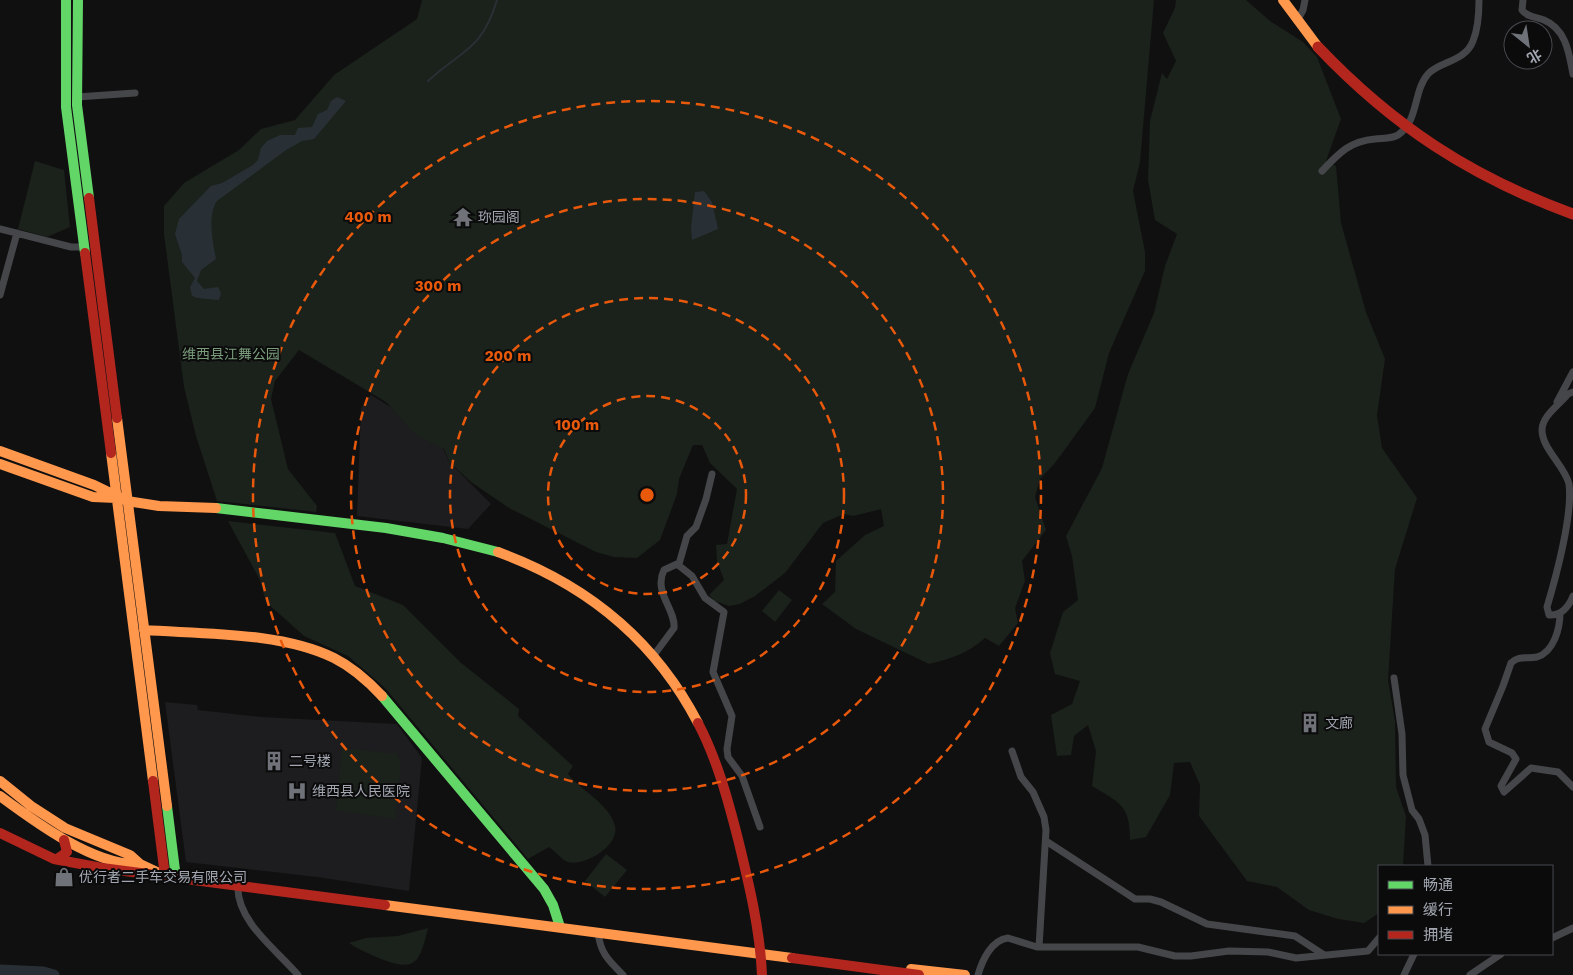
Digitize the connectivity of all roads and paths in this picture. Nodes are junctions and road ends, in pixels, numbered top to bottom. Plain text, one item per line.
1 (66, 0) edge
2 (78, 0) edge
3 (1283, 0) edge
4 (1305, 0) edge
5 (1479, 0) edge
6 (1523, 0) edge
7 (1297, 21) junction
8 (1573, 74) edge
9 (135, 93) dead end
10 (77, 97) junction
11 (1322, 171) dead end
12 (1573, 214) edge
13 (0, 229) edge
14 (17, 233) junction
15 (84, 247) junction
16 (0, 294) edge
17 (1573, 372) edge
18 (1573, 392) edge
19 (1551, 413) junction
20 (0, 451) edge
21 (0, 464) edge
22 (712, 474) dead end
23 (1571, 488) edge
24 (123, 500) junction
25 (679, 564) junction
26 (1573, 596) edge
27 (1560, 613) junction
28 (144, 630) junction
29 (654, 655) junction
30 (1394, 678) dead end
31 (1012, 751) dead end
32 (0, 781) edge
33 (1573, 787) edge
34 (0, 796) edge
35 (760, 827) dead end
36 (0, 834) edge
37 (64, 840) junction
38 (1046, 841) junction
39 (57, 859) junction
40 (140, 864) junction
41 (1428, 865) edge
42 (170, 877) junction
43 (238, 886) junction
44 (560, 927) junction
45 (1573, 928) edge
46 (598, 932) junction
47 (1553, 938) edge
48 (1378, 939) edge
49 (1039, 947) junction
50 (762, 953) junction
51 (1324, 955) junction
52 (1414, 955) edge
53 (1500, 955) edge
54 (298, 975) edge
55 (623, 975) edge
56 (762, 975) edge
57 (919, 975) edge
58 (965, 975) edge
59 (978, 975) edge
60 (1404, 975) edge
61 (1470, 975) edge

1 - 15 main road
2 - 10 main road
3 - 7 main road
4 - 7 street
5 - 11 street
6 - 8 street
7 - 12 main road, bridge
9 - 10 street
10 - 24 main road
13 - 14 street
14 - 15 street
14 - 16 street
15 - 24 main road
17 - 19 street
18 - 19 street
19 - 23 street
20 - 24 main road
21 - 24 main road
22 - 25 street
23 - 27 street
24 - 28 main road
24 - 29 main road
24 - 42 main road
25 - 29 street
25 - 35 street
26 - 27 street
27 - 33 street
28 - 42 main road
28 - 44 main road
29 - 50 main road
30 - 41 street
31 - 38 street
32 - 40 main road
34 - 37 main road
36 - 39 main road
37 - 39 main road
37 - 40 main road
38 - 49 street
38 - 51 street
39 - 42 main road
40 - 42 main road
42 - 43 main road
43 - 44 main road
43 - 54 street
44 - 46 main road
45 - 47 street
46 - 50 main road
46 - 55 street
48 - 51 street
49 - 51 street
49 - 59 street
50 - 56 main road
50 - 57 main road
50 - 58 main road
52 - 60 street
53 - 61 street

